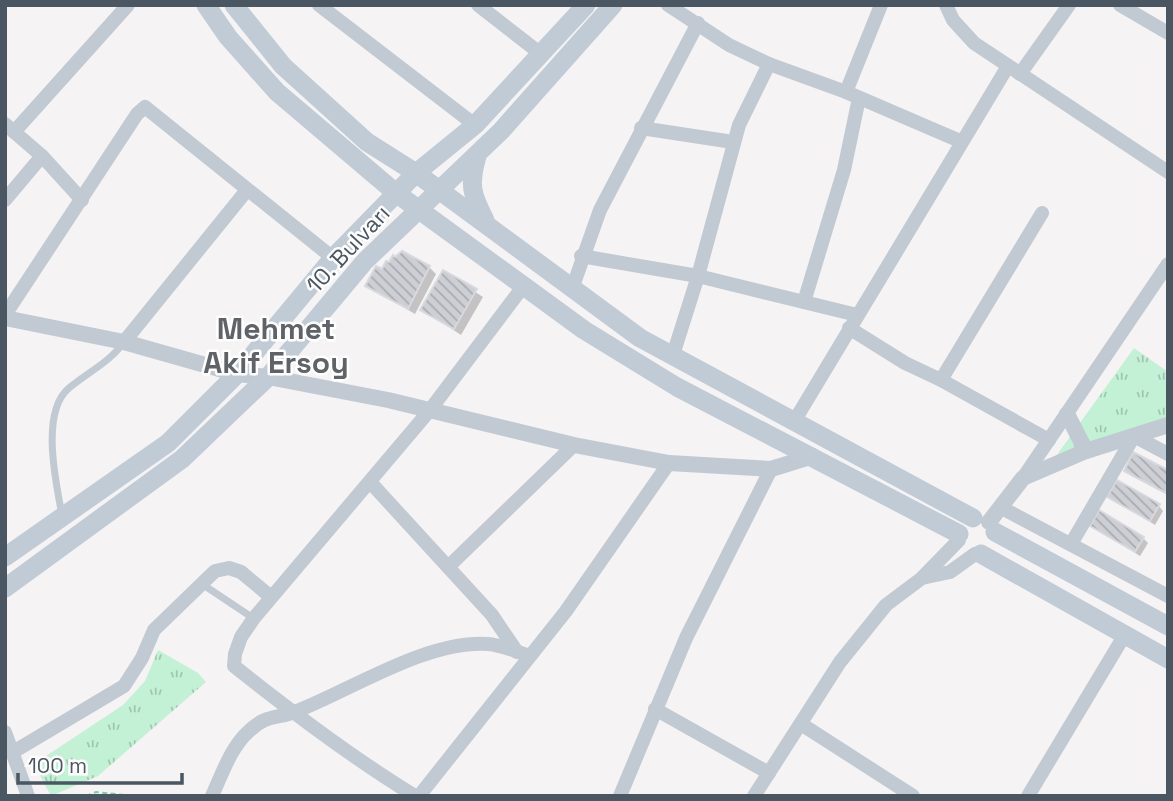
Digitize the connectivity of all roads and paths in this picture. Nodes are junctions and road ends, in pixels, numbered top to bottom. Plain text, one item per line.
1 (128, 5) edge
2 (206, 5) edge
3 (234, 5) edge
4 (319, 5) edge
5 (478, 5) edge
6 (586, 5) edge
7 (613, 5) edge
8 (668, 5) edge
9 (881, 5) edge
10 (946, 5) edge
11 (1069, 5) edge
12 (1120, 5) edge
13 (698, 23) junction
14 (1168, 33) edge
15 (541, 54) junction
16 (769, 64) junction
17 (1014, 69) junction
18 (852, 95) junction
19 (475, 125) junction
20 (9, 128) edge
21 (641, 128) junction
22 (458, 140) junction
23 (960, 141) junction
24 (367, 142) junction
25 (733, 142) junction
26 (477, 155) junction
27 (42, 156) junction
28 (1168, 172) edge
29 (416, 173) junction
30 (247, 190) junction
31 (439, 192) junction
32 (396, 193) junction
33 (5, 200) edge
34 (82, 200) junction
35 (420, 211) junction
36 (1042, 213) dead end
37 (487, 224) junction
38 (581, 256) junction
39 (333, 258) junction
40 (1168, 264) edge
41 (698, 276) junction
42 (524, 285) junction
43 (572, 289) junction
44 (804, 302) junction
45 (857, 314) junction
46 (5, 316) edge
47 (849, 328) junction
48 (124, 342) junction
49 (673, 355) junction
50 (237, 374) junction
51 (268, 377) junction
52 (941, 380) junction
53 (430, 410) junction
54 (1067, 414) junction
55 (794, 420) junction
56 (1168, 425) edge
57 (1133, 436) junction
58 (1049, 440) junction
59 (574, 444) junction
60 (1086, 451) junction
61 (1168, 454) edge
62 (813, 456) junction
63 (669, 463) junction
64 (771, 469) junction
65 (1023, 478) junction
66 (370, 483) junction
67 (63, 519) junction
68 (989, 520) junction
69 (959, 537) junction
70 (1072, 544) junction
71 (978, 554) junction
72 (5, 557) edge
73 (448, 567) junction
74 (922, 578) junction
75 (202, 583) junction
76 (5, 588) edge
77 (1168, 596) edge
78 (271, 597) junction
79 (254, 618) junction
80 (1168, 626) edge
81 (1125, 636) junction
82 (523, 654) junction
83 (1168, 659) edge
84 (655, 709) junction
85 (294, 713) junction
86 (801, 724) junction
87 (5, 732) edge
88 (13, 752) junction
89 (769, 773) junction
90 (28, 796) edge
91 (86, 796) edge
92 (134, 796) edge
93 (212, 796) edge
94 (417, 796) edge
95 (620, 796) edge
96 (754, 796) edge
97 (914, 796) edge
98 (1028, 796) edge

1 - 20 street
2 - 32 main road
3 - 24 main road
4 - 19 street
5 - 15 street
6 - 15 main road, 10. Bulvarı
7 - 26 main road, 10. Bulvarı
8 - 13 street
9 - 18 street
10 - 17 street
11 - 17 street
12 - 14 street
13 - 16 street
13 - 21 street
15 - 19 main road, 10. Bulvarı
16 - 18 street
16 - 25 street
17 - 23 street
17 - 28 street
18 - 23 street
18 - 44 street
19 - 22 main road, 10. Bulvarı
20 - 27 street
21 - 25 street
21 - 38 street
22 - 24 main road
22 - 29 main road, 10. Bulvarı
23 - 45 street
24 - 29 main road
25 - 41 street
26 - 31 main road, 10. Bulvarı
26 - 37 main road
27 - 33 street
27 - 34 street
29 - 31 main road
29 - 32 main road, 10. Bulvarı
30 - 34 street
30 - 39 street
30 - 48 street
31 - 35 main road, 10. Bulvarı
31 - 37 main road
32 - 35 main road
32 - 39 main road, 10. Bulvarı
34 - 46 street
35 - 42 main road
35 - 51 main road, 10. Bulvarı
36 - 52 street
37 - 43 main road
38 - 41 street
38 - 43 street
39 - 50 main road, 10. Bulvarı
40 - 54 street
41 - 44 street
41 - 49 street
42 - 53 street
42 - 62 main road
43 - 49 main road
44 - 45 street
45 - 47 street
46 - 48 street
47 - 52 street
47 - 55 street
48 - 50 street
48 - 67 lane
49 - 55 main road
50 - 51 street
50 - 67 main road, 10. Bulvarı
51 - 53 street
51 - 76 main road, 10. Bulvarı
52 - 58 street
53 - 59 street
53 - 66 street
54 - 58 street
54 - 60 street
55 - 68 main road
56 - 57 street
57 - 60 street
57 - 61 street
57 - 70 street
58 - 65 street
59 - 63 street
59 - 73 street
60 - 65 street
62 - 64 street
62 - 69 main road
63 - 64 street
63 - 82 street
64 - 84 street
65 - 68 street
66 - 73 street
66 - 78 street
67 - 72 main road, 10. Bulvarı
68 - 69 main road
68 - 70 street
68 - 71 main road
68 - 80 main road
69 - 71 main road
69 - 74 street
70 - 77 street
71 - 74 street
71 - 81 main road
73 - 82 street
74 - 86 street
75 - 78 street
75 - 79 lane
75 - 88 street
78 - 79 street
79 - 85 street
81 - 83 main road
81 - 98 street
82 - 85 street
82 - 94 street
84 - 89 street
84 - 95 street
85 - 93 street
85 - 94 street
86 - 89 street
86 - 97 street
87 - 88 street
88 - 90 street
89 - 96 street
91 - 92 path

